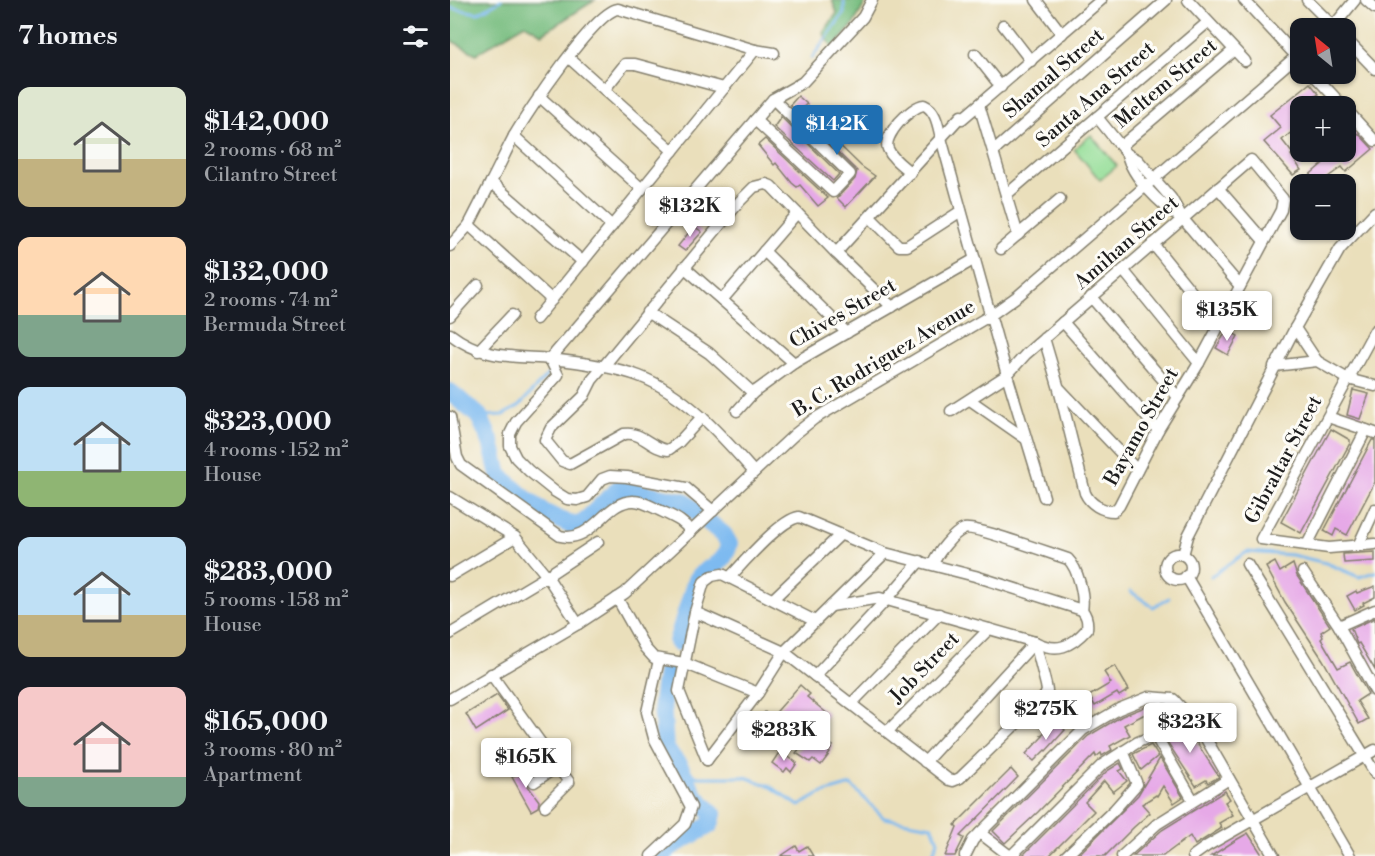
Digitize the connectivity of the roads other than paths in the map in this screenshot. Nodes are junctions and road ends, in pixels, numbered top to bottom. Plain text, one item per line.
1 (872, 0) edge
2 (1036, 0) edge
3 (1101, 0) edge
4 (1166, 0) edge
5 (1188, 0) edge
6 (1244, 0) edge
7 (1307, 0) edge
8 (1355, 0) edge
9 (1366, 0) edge
10 (1087, 5) edge
11 (1375, 8) edge
12 (1324, 18) edge
13 (1341, 18) edge
14 (1208, 22) junction
15 (1003, 25) dead end
16 (1062, 34) junction
17 (1290, 47) edge
18 (1356, 49) edge
19 (755, 50) junction
20 (1234, 50) junction
21 (774, 53) dead end
22 (975, 54) dead end
23 (569, 58) junction
24 (1031, 61) junction
25 (1245, 61) dead end
26 (1290, 65) edge
27 (1375, 69) edge
28 (1322, 84) edge
29 (1001, 87) junction
30 (724, 88) junction
31 (605, 89) junction
32 (539, 96) junction
33 (1333, 96) edge
34 (773, 99) junction
35 (979, 105) junction
36 (1097, 117) junction
37 (755, 120) junction
38 (1356, 120) edge
39 (514, 136) junction
40 (941, 138) junction
41 (1375, 139) edge
42 (1124, 150) junction
43 (673, 151) junction
44 (994, 151) junction
45 (1251, 160) joint
46 (910, 173) junction
47 (491, 182) junction
48 (1151, 183) junction
49 (1218, 188) junction
50 (642, 189) junction
51 (1006, 195) junction
52 (1060, 199) dead end
53 (961, 211) junction
54 (1375, 212) edge
55 (797, 213) junction
56 (870, 217) junction
57 (1183, 219) junction
58 (469, 225) junction
59 (612, 226) junction
60 (1018, 235) junction
61 (1264, 241) junction
62 (1153, 244) junction
63 (450, 246) edge
64 (1001, 249) dead end
65 (764, 251) junction
66 (836, 253) junction
67 (975, 259) junction
68 (583, 262) junction
69 (684, 267) junction
70 (1123, 270) junction
71 (478, 285) dead end
72 (1240, 286) junction
73 (1091, 297) junction
74 (552, 300) junction
75 (722, 300) junction
76 (892, 307) junction
77 (647, 312) junction
78 (512, 315) dead end
79 (991, 315) junction
80 (450, 316) edge
81 (536, 319) dead end
82 (1063, 322) junction
83 (1219, 326) junction
84 (1295, 328) junction
85 (847, 333) junction
86 (450, 334) edge
87 (1374, 336) edge
88 (1044, 338) junction
89 (478, 351) junction
90 (550, 359) junction
91 (1317, 361) junction
92 (794, 363) junction
93 (1198, 363) junction
94 (1274, 366) junction
95 (603, 367) junction
96 (1007, 375) junction
97 (1348, 379) junction
98 (1375, 386) edge
99 (1059, 389) junction
100 (753, 393) junction
101 (1178, 398) junction
102 (970, 400) junction
103 (737, 411) dead end
104 (951, 411) dead end
105 (702, 417) junction
106 (1328, 417) junction
107 (451, 425) edge
108 (1158, 430) junction
109 (1371, 431) edge
110 (1026, 439) junction
111 (1137, 470) junction
112 (754, 472) junction
113 (450, 497) edge
114 (1044, 497) dead end
115 (1375, 509) edge
116 (712, 512) junction
117 (692, 531) junction
118 (840, 535) junction
119 (515, 537) junction
120 (598, 542) dead end
121 (1375, 544) edge
122 (1307, 545) junction
123 (1358, 546) junction
124 (885, 553) junction
125 (1183, 555) junction
126 (920, 561) junction
127 (933, 564) junction
128 (1247, 564) dead end
129 (1303, 572) dead end
130 (450, 576) edge
131 (548, 576) junction
132 (1186, 576) junction
133 (730, 577) junction
134 (617, 598) junction
135 (773, 599) junction
136 (887, 599) junction
137 (831, 606) junction
138 (1082, 610) junction
139 (1375, 610) edge
140 (694, 612) junction
141 (939, 614) junction
142 (815, 621) junction
143 (578, 624) junction
144 (1339, 626) junction
145 (989, 629) junction
146 (450, 634) edge
147 (1035, 642) junction
148 (784, 652) junction
149 (659, 660) junction
150 (684, 663) junction
151 (491, 674) junction
152 (815, 676) junction
153 (1375, 691) edge
154 (758, 693) junction
155 (450, 699) edge
156 (1175, 702) junction
157 (851, 704) junction
158 (887, 732) junction
159 (1155, 735) junction
160 (1375, 750) edge
161 (1123, 751) junction
162 (1364, 755) junction
163 (925, 762) junction
164 (558, 766) junction
165 (1375, 773) edge
166 (1229, 779) junction
167 (534, 782) dead end
168 (1310, 787) junction
169 (1193, 800) junction
170 (545, 806) dead end
171 (1252, 820) junction
172 (980, 833) junction
173 (651, 856) edge
174 (965, 856) edge
175 (1011, 856) edge
176 (1066, 856) edge
177 (1122, 856) edge
178 (1193, 856) edge
179 (1274, 856) edge
180 (1350, 856) edge

1 - 34 street
2 - 16 street
3 - 10 street
4 - 44 street, Shamal Street
5 - 14 street
6 - 17 street
7 - 12 street
8 - 13 street
9 - 11 street
10 - 16 street
14 - 20 street
14 - 36 street, Santa Ana Street
15 - 24 street
16 - 24 street
18 - 27 street
19 - 21 street
19 - 23 street
19 - 30 street
20 - 25 street
20 - 42 street, Meltem Street
22 - 29 street
23 - 31 street
23 - 32 street
24 - 29 street
26 - 48 street, B. C. Rodriguez Avenue
28 - 33 street
29 - 35 street
30 - 31 street
30 - 43 street
31 - 43 street
32 - 39 street
32 - 50 street
34 - 37 street
34 - 37 street
35 - 40 street
35 - 44 street
36 - 42 street
36 - 51 street, Santa Ana Street
37 - 90 street
38 - 41 street
39 - 47 street
39 - 59 street
40 - 46 street
40 - 46 street
40 - 53 street
42 - 48 street
43 - 50 street
44 - 51 street
45 - 49 street, Amihan Street
45 - 61 street, Bayamo Street
46 - 56 street
47 - 58 street
47 - 68 street
48 - 57 street
48 - 79 street, B. C. Rodriguez Avenue
49 - 57 street, Amihan Street
49 - 61 street
50 - 59 street
51 - 60 street
52 - 60 street
53 - 56 street
53 - 67 street
54 - 84 street
55 - 65 street
55 - 66 street
55 - 69 street
56 - 66 street
57 - 62 street, Amihan Street
57 - 72 street
58 - 63 street
58 - 74 street
59 - 68 street
60 - 64 street
61 - 72 street, Bayamo Street
62 - 70 street, Amihan Street
62 - 83 street
65 - 75 street
65 - 85 street
66 - 76 street
67 - 76 street, Chives Street
67 - 79 street
68 - 74 street
69 - 75 street
69 - 77 street
70 - 73 street, Amihan Street
70 - 93 street
71 - 80 street
72 - 83 street, Bayamo Street
73 - 82 street, Amihan Street
73 - 101 street
74 - 81 street
75 - 92 street
76 - 85 street, Chives Street
77 - 95 street
77 - 100 street
78 - 89 street
79 - 96 street
79 - 112 street, B. C. Rodriguez Avenue
82 - 88 street, Amihan Street
82 - 108 street
83 - 93 street, Bayamo Street
84 - 91 street
84 - 94 street
85 - 92 street, Chives Street
86 - 89 street
87 - 97 street, Gibraltar Street
88 - 96 street, Amihan Street
88 - 99 street, Bayamo Street
89 - 90 street
90 - 95 street
90 - 116 street
91 - 94 street
91 - 97 street
92 - 100 street, Chives Street
93 - 101 street, Bayamo Street
94 - 125 street
95 - 105 street
95 - 105 street
96 - 102 street, Amihan Street
96 - 110 street
97 - 98 street
97 - 106 street, Gibraltar Street
99 - 111 street
99 - 111 street, Bayamo Street
100 - 103 street, Chives Street
101 - 108 street, Bayamo Street
102 - 104 street, Amihan Street
102 - 110 street
105 - 112 street
106 - 109 street
106 - 122 street, Gibraltar Street
107 - 117 street
108 - 111 street, Bayamo Street
109 - 122 street
110 - 114 street
112 - 116 street, B. C. Rodriguez Avenue
113 - 119 street
115 - 123 street
116 - 117 street, B. C. Rodriguez Avenue
117 - 134 street, B. C. Rodriguez Avenue
118 - 124 street
118 - 133 street
118 - 135 street
119 - 130 street
119 - 131 street
120 - 131 street
121 - 123 street, Gibraltar Street
122 - 123 street, Gibraltar Street
124 - 126 street
124 - 137 street
125 - 132 street
125 - 132 street
126 - 127 street
126 - 136 street
127 - 138 street
127 - 138 street
128 - 162 street
129 - 144 street
131 - 143 street
131 - 146 street
132 - 168 street
133 - 135 street
133 - 140 street
134 - 143 street, B. C. Rodriguez Avenue
134 - 149 street
135 - 142 street
136 - 137 street
136 - 141 street
136 - 152 street
137 - 142 street
138 - 147 street
139 - 144 street
140 - 148 street
140 - 150 street
141 - 145 street
141 - 157 street
142 - 148 street
143 - 151 street, B. C. Rodriguez Avenue
144 - 153 street
145 - 147 street
145 - 158 street, Job Street
147 - 163 street
147 - 163 street
148 - 152 street
148 - 154 street
149 - 150 street
149 - 173 street
150 - 154 street
150 - 154 street
151 - 155 street, B. C. Rodriguez Avenue
151 - 164 street
152 - 157 street
156 - 159 street
156 - 166 street
156 - 172 street
157 - 158 street
158 - 163 street
159 - 161 street
159 - 169 street
160 - 162 street
161 - 175 street
161 - 176 street
162 - 165 street
162 - 168 street
164 - 167 street
164 - 170 street
166 - 169 street
166 - 171 street
168 - 171 street
168 - 180 street
169 - 177 street
171 - 178 street
171 - 179 street
172 - 174 street
172 - 175 street

